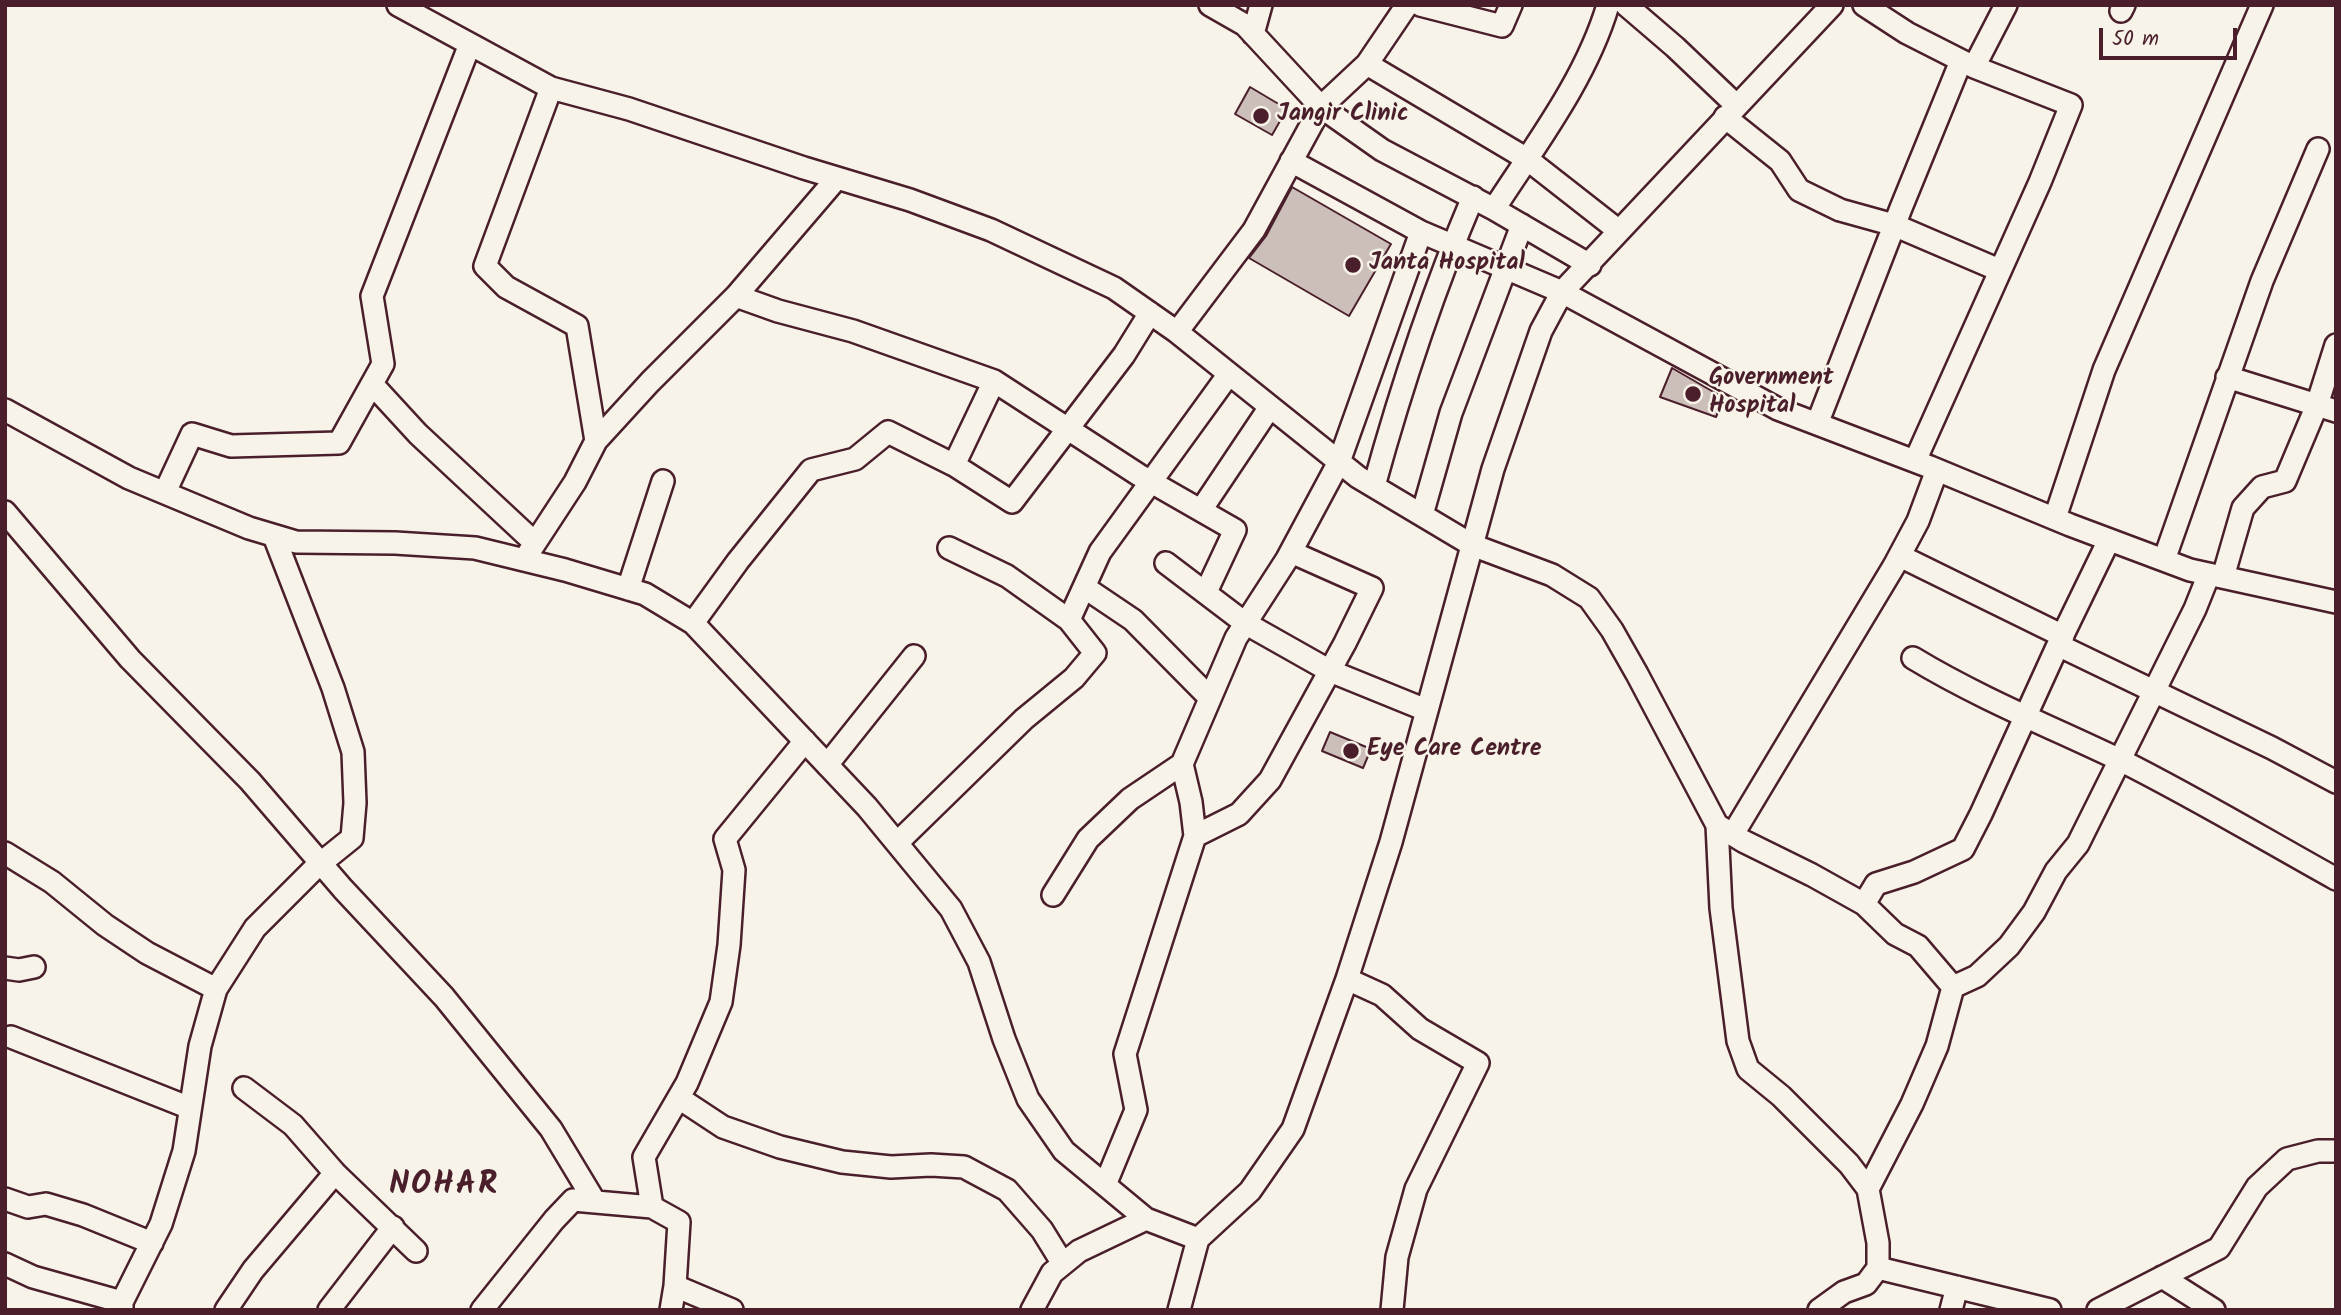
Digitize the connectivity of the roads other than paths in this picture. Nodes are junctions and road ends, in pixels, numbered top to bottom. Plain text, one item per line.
1 (398, 5) edge
2 (1209, 5) edge
3 (1261, 5) edge
4 (1407, 5) edge
5 (1420, 5) edge
6 (1511, 5) edge
7 (1608, 5) edge
8 (1626, 5) edge
9 (1832, 5) edge
10 (1864, 5) edge
11 (2006, 5) edge
12 (2262, 5) edge
13 (1253, 34) junction
14 (470, 44) junction
15 (1367, 64) junction
16 (1968, 64) junction
17 (551, 89) junction
18 (1321, 107) junction
19 (1730, 111) junction
20 (2318, 149) dead end
21 (1527, 159) junction
22 (1291, 161) junction
23 (836, 178) junction
24 (1473, 197) junction
25 (1494, 208) junction
26 (1522, 225) junction
27 (1894, 225) junction
28 (1619, 230) junction
29 (1421, 232) junction
30 (1453, 245) junction
31 (1590, 265) junction
32 (1506, 268) junction
33 (1999, 270) junction
34 (1562, 292) junction
35 (736, 296) junction
36 (1150, 313) junction
37 (1177, 332) junction
38 (2336, 345) edge
39 (1228, 374) junction
40 (2227, 377) junction
41 (994, 381) junction
42 (372, 384) junction
43 (1270, 407) junction
44 (2326, 408) edge
45 (5, 410) edge
46 (1817, 424) junction
47 (1069, 428) junction
48 (596, 441) junction
49 (1915, 461) junction
50 (1339, 462) junction
51 (954, 465) junction
52 (1937, 470) junction
53 (663, 481) dead end
54 (1151, 482) junction
55 (1374, 486) junction
56 (165, 492) junction
57 (1201, 510) junction
58 (5, 512) edge
59 (1422, 515) junction
60 (2054, 519) junction
61 (274, 536) junction
62 (2109, 540) junction
63 (1472, 545) junction
64 (949, 548) dead end
65 (529, 552) junction
66 (1291, 552) junction
67 (1900, 556) junction
68 (2164, 560) junction
69 (1167, 563) dead end
70 (2216, 576) junction
71 (1084, 587) junction
72 (628, 589) junction
73 (1206, 593) junction
74 (2336, 602) edge
75 (1069, 620) junction
76 (693, 623) junction
77 (1245, 623) junction
78 (2060, 640) junction
79 (914, 656) dead end
80 (1913, 658) dead end
81 (1330, 671) junction
82 (2154, 692) junction
83 (1210, 698) junction
84 (1426, 710) junction
85 (2026, 717) junction
86 (805, 741) junction
87 (2120, 760) junction
88 (1182, 764) junction
89 (827, 765) junction
90 (2336, 782) edge
91 (1725, 830) junction
92 (1195, 836) junction
93 (897, 843) junction
94 (5, 853) edge
95 (321, 863) junction
96 (2336, 879) edge
97 (1053, 895) dead end
98 (1864, 904) junction
99 (34, 967) dead end
100 (5, 968) edge
101 (1347, 979) junction
102 (1953, 987) junction
103 (216, 989) junction
104 (11, 1037) dead end
105 (244, 1088) dead end
106 (679, 1098) junction
107 (190, 1108) junction
108 (2336, 1152) edge
109 (335, 1172) junction
110 (1105, 1185) junction
111 (1868, 1189) junction
112 (5, 1199) edge
113 (595, 1202) junction
114 (652, 1207) junction
115 (1146, 1219) junction
116 (393, 1227) junction
117 (1198, 1239) junction
118 (152, 1243) junction
119 (416, 1251) dead end
120 (5, 1264) edge
121 (1063, 1264) junction
122 (1878, 1268) junction
123 (2162, 1277) junction
124 (675, 1286) junction
125 (1957, 1287) junction
126 (122, 1306) edge
127 (226, 1310) edge
128 (329, 1310) edge
129 (482, 1310) edge
130 (671, 1310) edge
131 (732, 1310) edge
132 (1032, 1310) edge
133 (1179, 1310) edge
134 (1392, 1310) edge
135 (1818, 1310) edge
136 (1951, 1310) edge
137 (2050, 1310) edge
138 (2098, 1310) edge
139 (2214, 1310) edge

1 - 14 street
2 - 13 street
3 - 13 street
4 - 15 street
5 - 6 street
7 - 21 street
8 - 19 street
9 - 19 street
10 - 16 street
11 - 16 street
12 - 60 street
13 - 18 street
14 - 17 street
14 - 42 street
15 - 18 street
15 - 21 street
16 - 27 street
16 - 33 street
17 - 23 street
17 - 48 street
18 - 22 street
18 - 24 street
19 - 27 street
19 - 28 street
20 - 40 street
21 - 25 street
21 - 28 street
22 - 29 street
22 - 37 street
23 - 35 street
23 - 36 street
24 - 25 street
24 - 30 street
25 - 26 street
26 - 31 street
26 - 32 street
27 - 33 street
27 - 46 street
28 - 31 street
29 - 30 street
29 - 50 street
30 - 32 street
30 - 55 street
31 - 34 street
32 - 34 street
32 - 59 street
33 - 49 street
34 - 46 street
34 - 63 street
35 - 41 street
35 - 48 street
36 - 37 street
36 - 47 street
37 - 39 street
38 - 44 street
39 - 43 street
39 - 54 street
40 - 44 street
40 - 68 street
41 - 47 street
41 - 51 street
42 - 56 street
42 - 65 street
43 - 50 street
43 - 57 street
44 - 70 street
45 - 56 street
46 - 49 street
47 - 51 street
47 - 54 street
48 - 65 street
49 - 52 street
50 - 55 street
50 - 66 street
51 - 76 street
52 - 60 street
52 - 67 street
53 - 72 street
54 - 57 street
54 - 71 street
55 - 59 street
56 - 61 street
57 - 73 street
58 - 95 street
59 - 63 street
60 - 62 street
61 - 65 street
61 - 95 street
62 - 68 street
62 - 78 street
63 - 84 street
63 - 91 street
64 - 75 street
65 - 72 street
66 - 77 street
66 - 81 street
67 - 78 street
67 - 91 street
68 - 70 street
69 - 73 street
70 - 74 street
70 - 82 street
71 - 75 street
71 - 83 street
72 - 76 street
73 - 77 street
75 - 93 street
76 - 86 street
77 - 81 street
77 - 83 street
78 - 82 street
78 - 85 street
79 - 89 street
80 - 85 street
81 - 84 street
81 - 92 street
82 - 87 street
82 - 90 street
83 - 88 street
84 - 101 street
85 - 87 street
85 - 98 street
86 - 89 street
86 - 106 street
87 - 96 street
87 - 102 street
88 - 92 street
88 - 97 street
89 - 93 street
91 - 98 street
91 - 111 street
92 - 110 street
93 - 110 street
94 - 103 street
95 - 103 street
95 - 113 street
98 - 102 street
99 - 100 street
101 - 117 street
101 - 134 street
102 - 111 street
103 - 107 street
104 - 107 street
105 - 109 street
106 - 114 street
106 - 121 street
107 - 118 street
108 - 123 street
109 - 116 street
109 - 127 street
110 - 115 street
111 - 122 street
112 - 118 street
113 - 114 street
113 - 129 street
114 - 124 street
115 - 117 street
115 - 121 street
116 - 119 street
116 - 128 street
117 - 133 street
118 - 126 street
120 - 126 street
121 - 132 street
122 - 125 street
122 - 135 street
123 - 138 street
123 - 139 street
124 - 130 street
124 - 131 street
125 - 136 street
125 - 137 street

